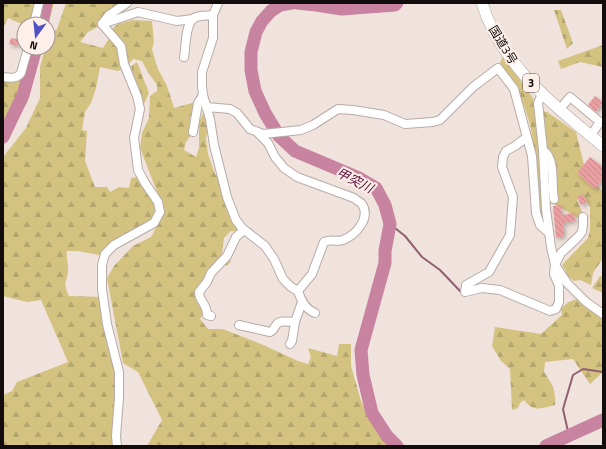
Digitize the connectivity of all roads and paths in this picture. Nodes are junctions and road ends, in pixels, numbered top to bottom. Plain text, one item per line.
1 (39, 3) edge
2 (127, 3) edge
3 (218, 3) edge
4 (482, 3) edge
5 (213, 15) junction
6 (36, 16) edge
7 (193, 19) junction
8 (102, 24) junction
9 (26, 56) edge
10 (184, 57) dead end
11 (3, 77) edge
12 (542, 94) junction
13 (202, 95) junction
14 (206, 107) junction
15 (560, 109) junction
16 (193, 132) dead end
17 (260, 133) junction
18 (590, 135) junction
19 (526, 136) junction
20 (603, 146) edge
21 (543, 150) junction
22 (554, 199) dead end
23 (582, 217) dead end
24 (244, 230) junction
25 (549, 233) junction
26 (555, 265) junction
27 (298, 291) junction
28 (302, 302) junction
29 (315, 313) dead end
30 (603, 314) edge
31 (211, 316) dead end
32 (295, 322) junction
33 (239, 325) dead end
34 (290, 344) dead end
35 (117, 446) edge

1 - 6 street
2 - 8 street
3 - 5 street
4 - 12 highway, 国道3号 / 3
5 - 7 street
5 - 13 street
7 - 8 street
7 - 10 street
8 - 35 street
9 - 11 street
12 - 15 highway, 国道3号 / 3
12 - 21 street
13 - 14 street
13 - 16 street
14 - 17 street
14 - 24 street
15 - 18 highway, 国道3号 / 3
15 - 18 street
17 - 19 street
17 - 27 street
18 - 20 highway, 国道3号 / 3
19 - 25 street
19 - 26 street
21 - 22 street
21 - 25 street
23 - 26 street
24 - 27 street
24 - 31 street
25 - 26 street
26 - 30 street
27 - 28 street
28 - 29 street
28 - 32 street
32 - 33 street
32 - 34 street

